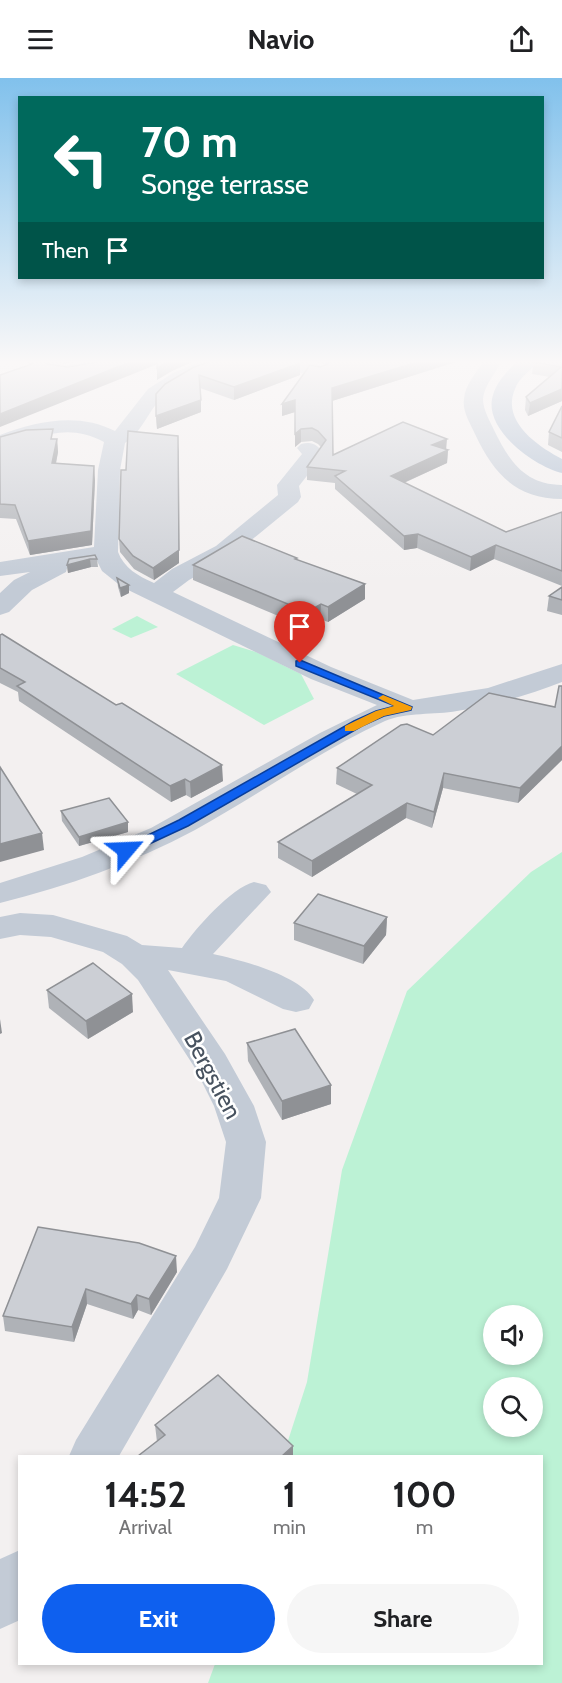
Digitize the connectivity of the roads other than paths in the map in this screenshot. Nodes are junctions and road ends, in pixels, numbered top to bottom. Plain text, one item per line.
1 (19, 435) edge
2 (106, 435) edge
3 (122, 435) edge
4 (486, 435) edge
5 (517, 435) edge
6 (115, 440) junction
7 (0, 442) edge
8 (308, 448) dead end
9 (562, 467) edge
10 (562, 492) edge
11 (106, 552) junction
12 (80, 556) junction
13 (0, 569) edge
14 (158, 594) junction
15 (0, 607) edge
16 (562, 672) edge
17 (407, 707) junction
18 (254, 892) dead end
19 (0, 893) edge
20 (0, 928) edge
21 (134, 956) junction
22 (192, 960) junction
23 (296, 1000) dead end
24 (94, 1455) edge
25 (18, 1578) edge
26 (0, 1603) edge

1 - 7 street
2 - 6 street
3 - 6 street
4 - 10 street
5 - 9 main road
6 - 11 street
8 - 14 street
11 - 12 street
11 - 14 street
12 - 13 street
12 - 15 street
14 - 17 street
16 - 17 street
17 - 19 street
18 - 22 street
20 - 21 street, Bergstien
21 - 22 street
21 - 24 street, Bergstien
22 - 23 street
25 - 26 street

